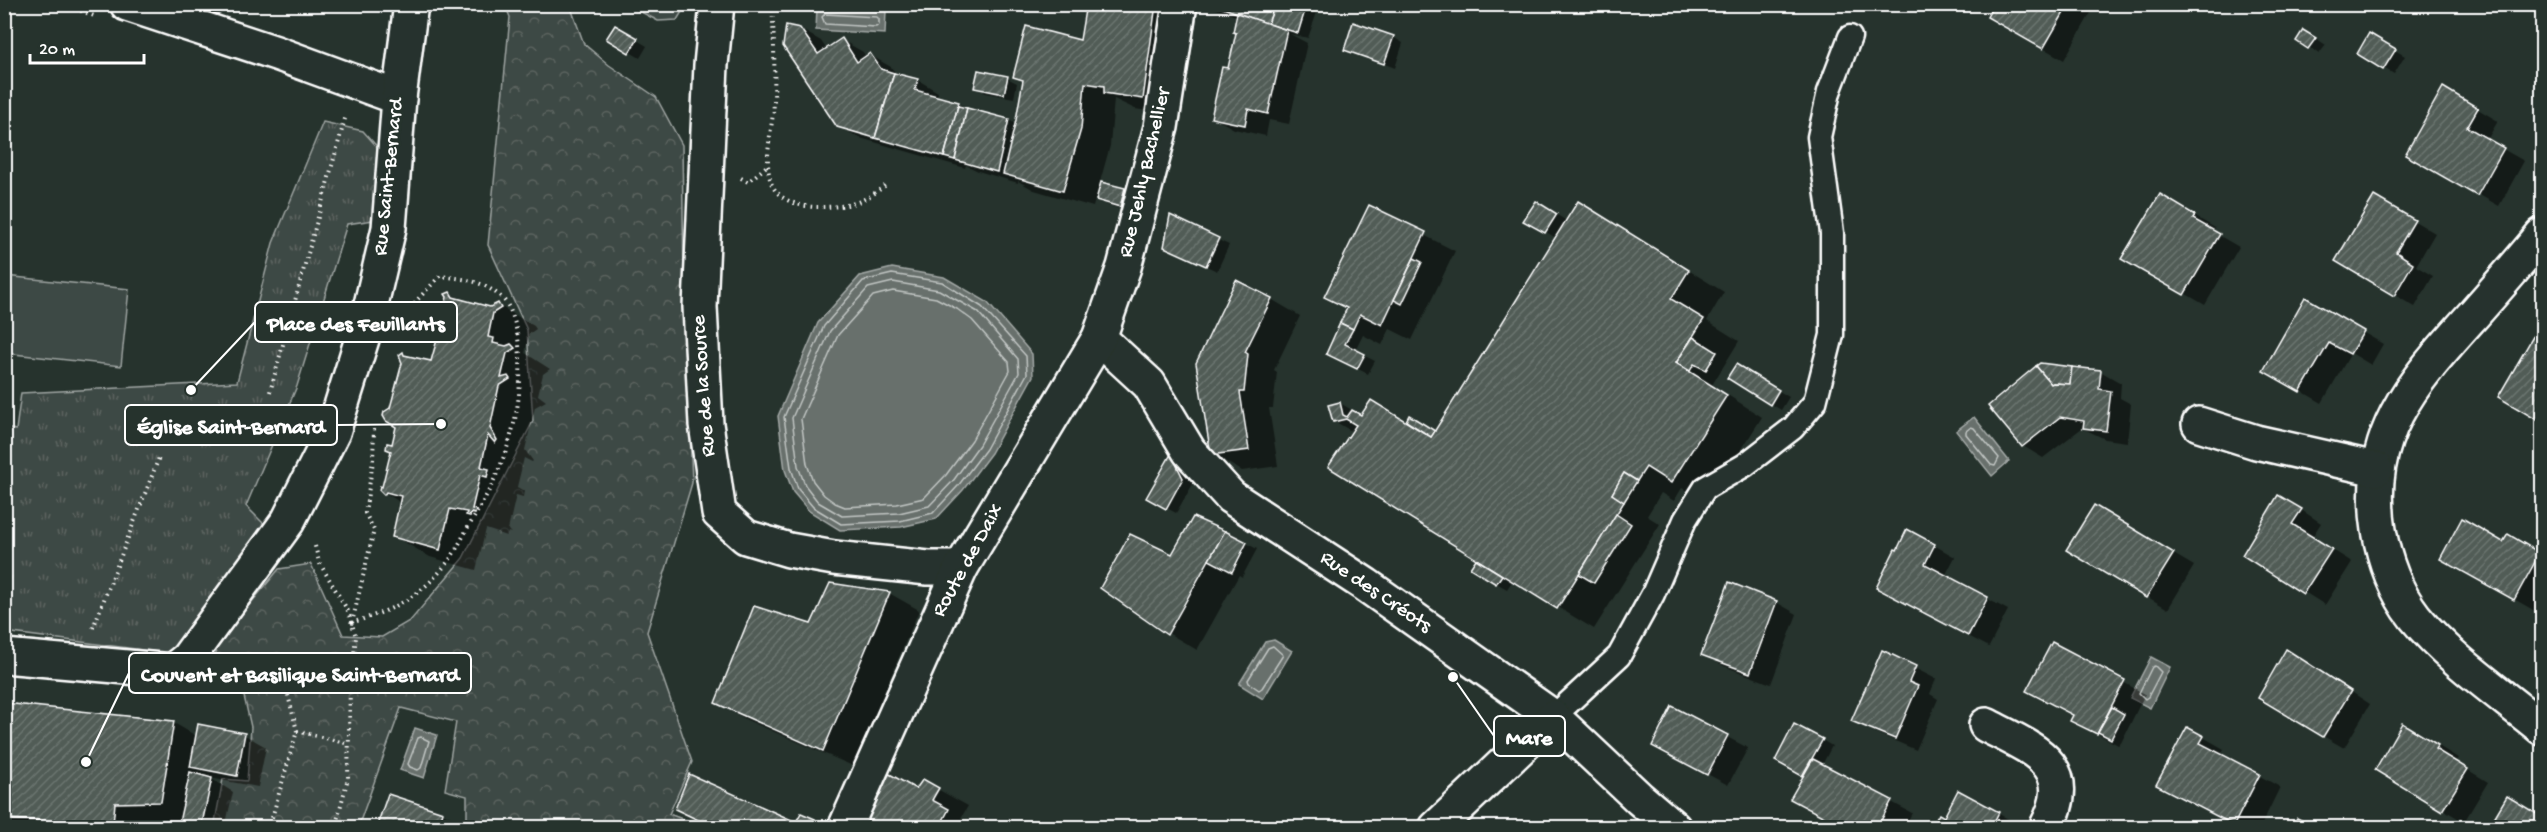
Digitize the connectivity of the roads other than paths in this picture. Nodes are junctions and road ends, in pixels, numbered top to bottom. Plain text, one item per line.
1 (127, 4) edge
2 (411, 4) edge
3 (717, 4) edge
4 (1180, 4) edge
5 (1850, 38) dead end
6 (399, 98) junction
7 (2542, 235) edge
8 (1099, 338) junction
9 (2199, 424) dead end
10 (2376, 469) junction
11 (961, 568) junction
12 (4, 656) edge
13 (1553, 717) junction
14 (1986, 725) dead end
15 (2542, 728) edge
16 (845, 828) edge
17 (1436, 828) edge
18 (1674, 828) edge
19 (2046, 828) edge

1 - 6 street
2 - 6 street, Rue Saint-Bernard
3 - 11 street, Rue de la Source
4 - 8 street, Rue Jehly Bachellier
5 - 13 lane
6 - 12 street, Rue Saint-Bernard
7 - 10 street
8 - 11 street, Route de Daix
8 - 13 street, Rue des Créots
9 - 10 street
10 - 15 street
11 - 16 street, Route de Daix
13 - 17 street
13 - 18 street, Rue des Créots
14 - 19 street

